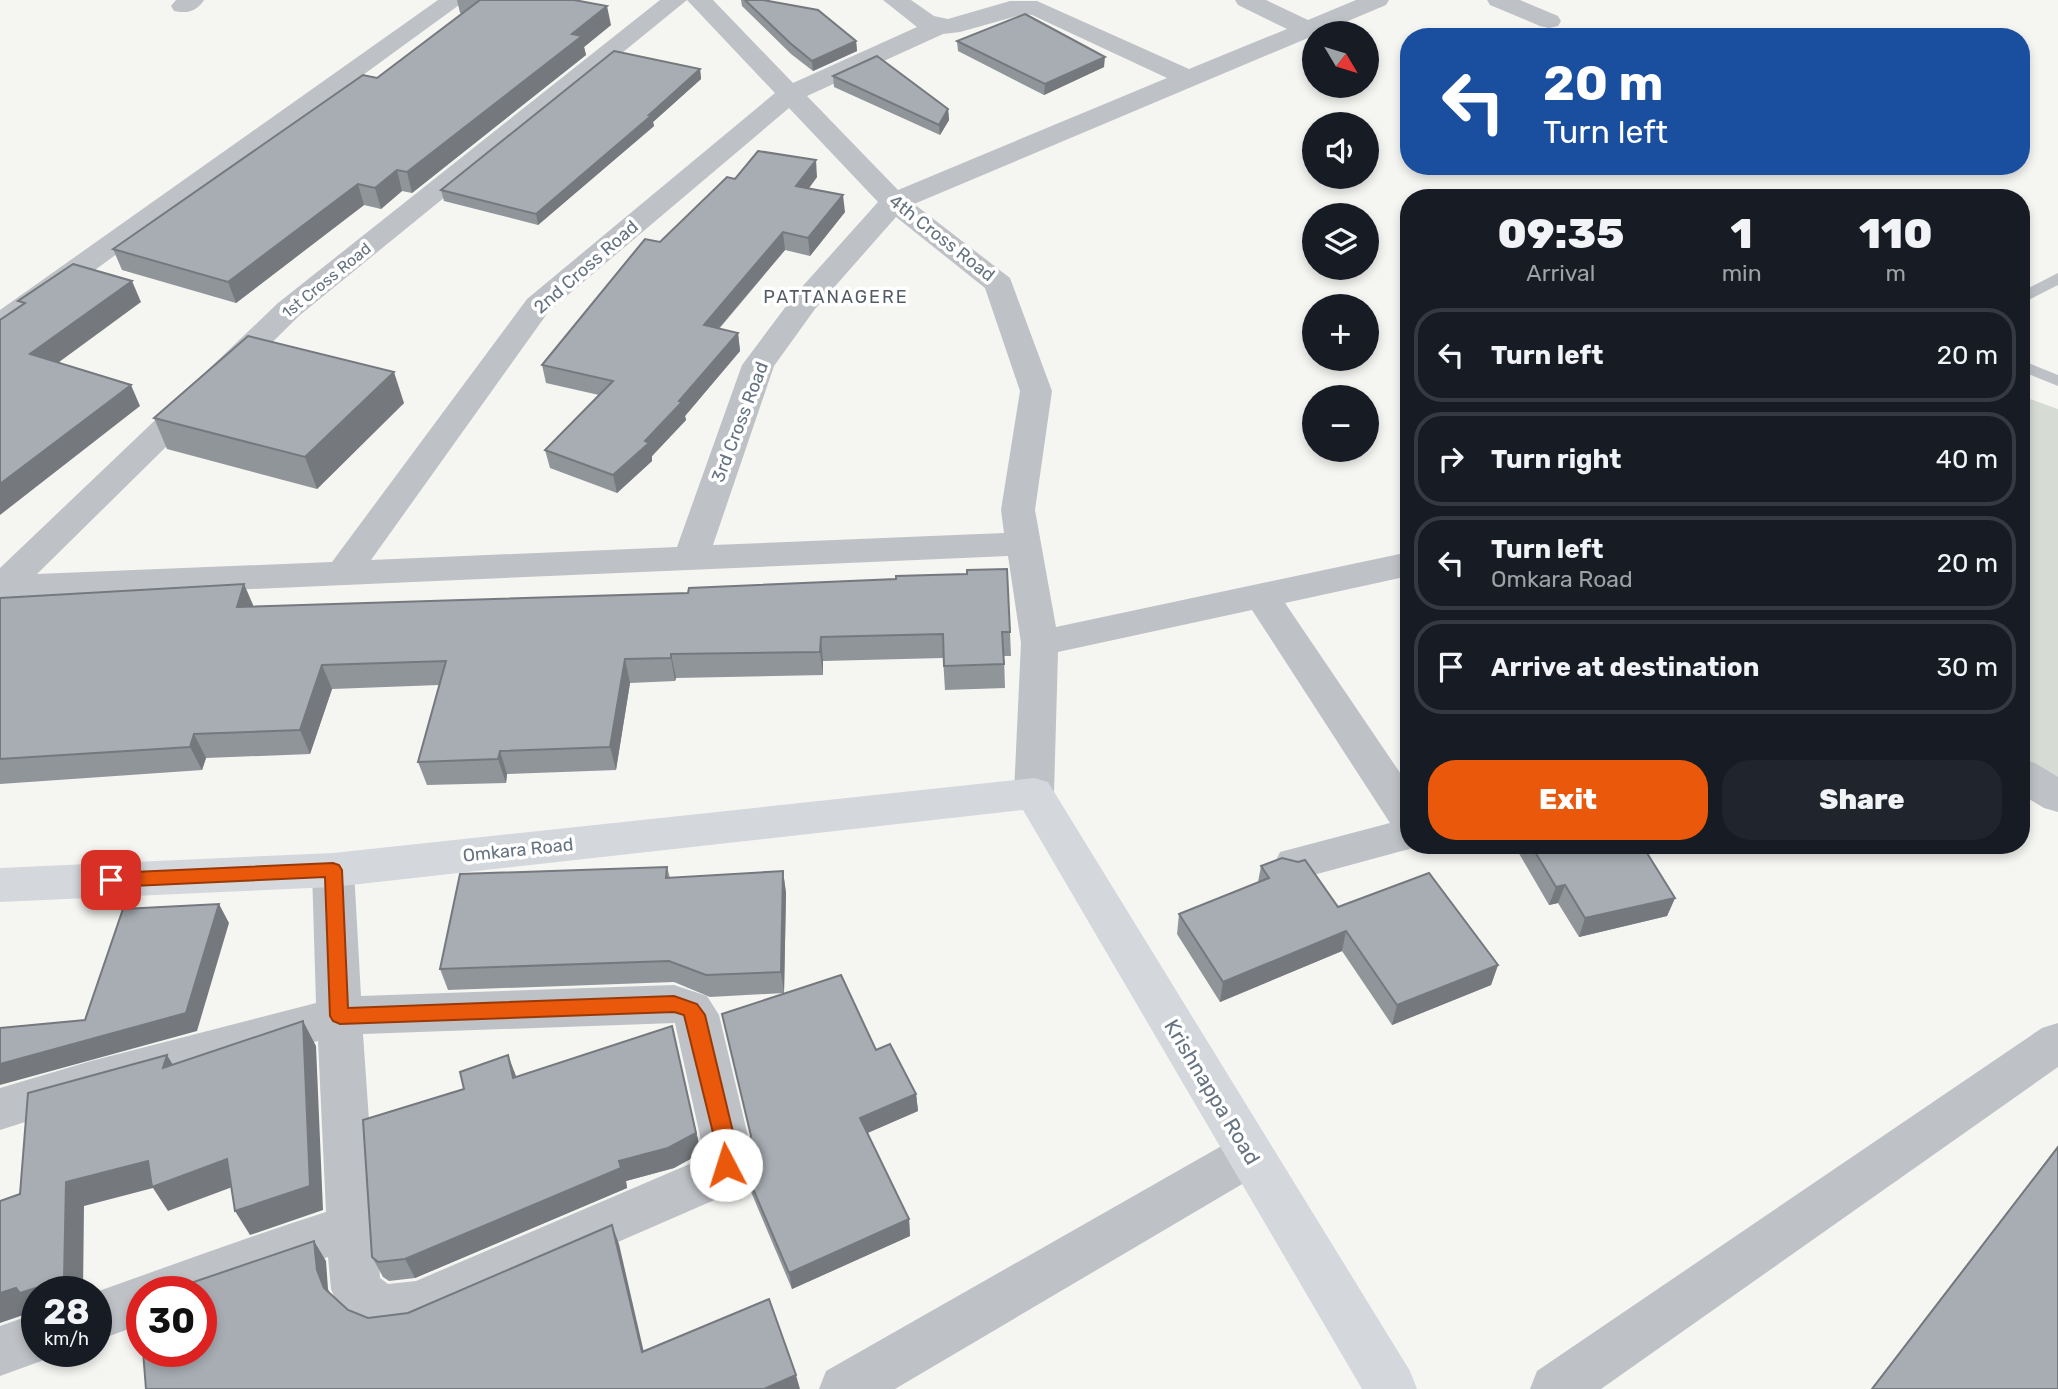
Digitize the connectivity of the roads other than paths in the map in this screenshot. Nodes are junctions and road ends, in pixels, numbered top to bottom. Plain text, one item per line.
1 (454, 0) edge
2 (675, 0) edge
3 (699, 0) edge
4 (895, 0) edge
5 (1248, 0) edge
6 (1377, 0) edge
7 (1499, 0) edge
8 (1326, 21) edge
9 (1549, 21) dead end
10 (938, 27) junction
11 (1302, 27) edge
12 (1302, 31) edge
13 (1189, 79) junction
14 (790, 94) junction
15 (894, 202) junction
16 (2058, 278) edge
17 (2030, 294) edge
18 (0, 324) edge
19 (2030, 369) edge
20 (2058, 381) edge
21 (1024, 544) junction
22 (691, 559) junction
23 (1400, 566) edge
24 (342, 573) junction
25 (1, 588) edge
26 (1261, 596) junction
27 (1040, 643) junction
28 (2030, 780) edge
29 (1034, 793) junction
30 (2058, 797) edge
31 (1400, 805) edge
32 (1400, 836) edge
33 (1295, 864) edge
34 (333, 870) junction
35 (0, 885) edge
36 (340, 1016) junction
37 (2058, 1042) edge
38 (0, 1109) edge
39 (1249, 1156) junction
40 (351, 1227) junction
41 (204, 1276) edge
42 (21, 1344) edge
43 (0, 1351) edge
44 (845, 1389) edge
45 (1391, 1389) edge
46 (1556, 1389) edge

1 - 18 street
2 - 25 street, 1st Cross Road
3 - 14 street, 4th Cross Road
4 - 10 street
5 - 11 street
6 - 8 street
7 - 9 street
10 - 13 street, 2nd Cross Road
10 - 14 street, 2nd Cross Road
12 - 13 street
13 - 15 street
14 - 15 street, 4th Cross Road
14 - 24 street, 2nd Cross Road
15 - 21 street, 4th Cross Road
15 - 22 street, 3rd Cross Road
16 - 17 lane
19 - 20 lane
21 - 22 street
21 - 27 street, 4th Cross Road
22 - 24 street
23 - 26 street
24 - 25 street
26 - 27 street
26 - 31 street
27 - 29 street, 4th Cross Road
28 - 30 street
29 - 34 street, Omkara Road
29 - 39 street, Krishnappa Road
32 - 33 street
34 - 35 street, Omkara Road
34 - 36 street
36 - 38 street
36 - 40 street
36 - 40 street
37 - 46 street
39 - 44 street
39 - 45 street, Krishnappa Road
40 - 41 street
42 - 43 street

